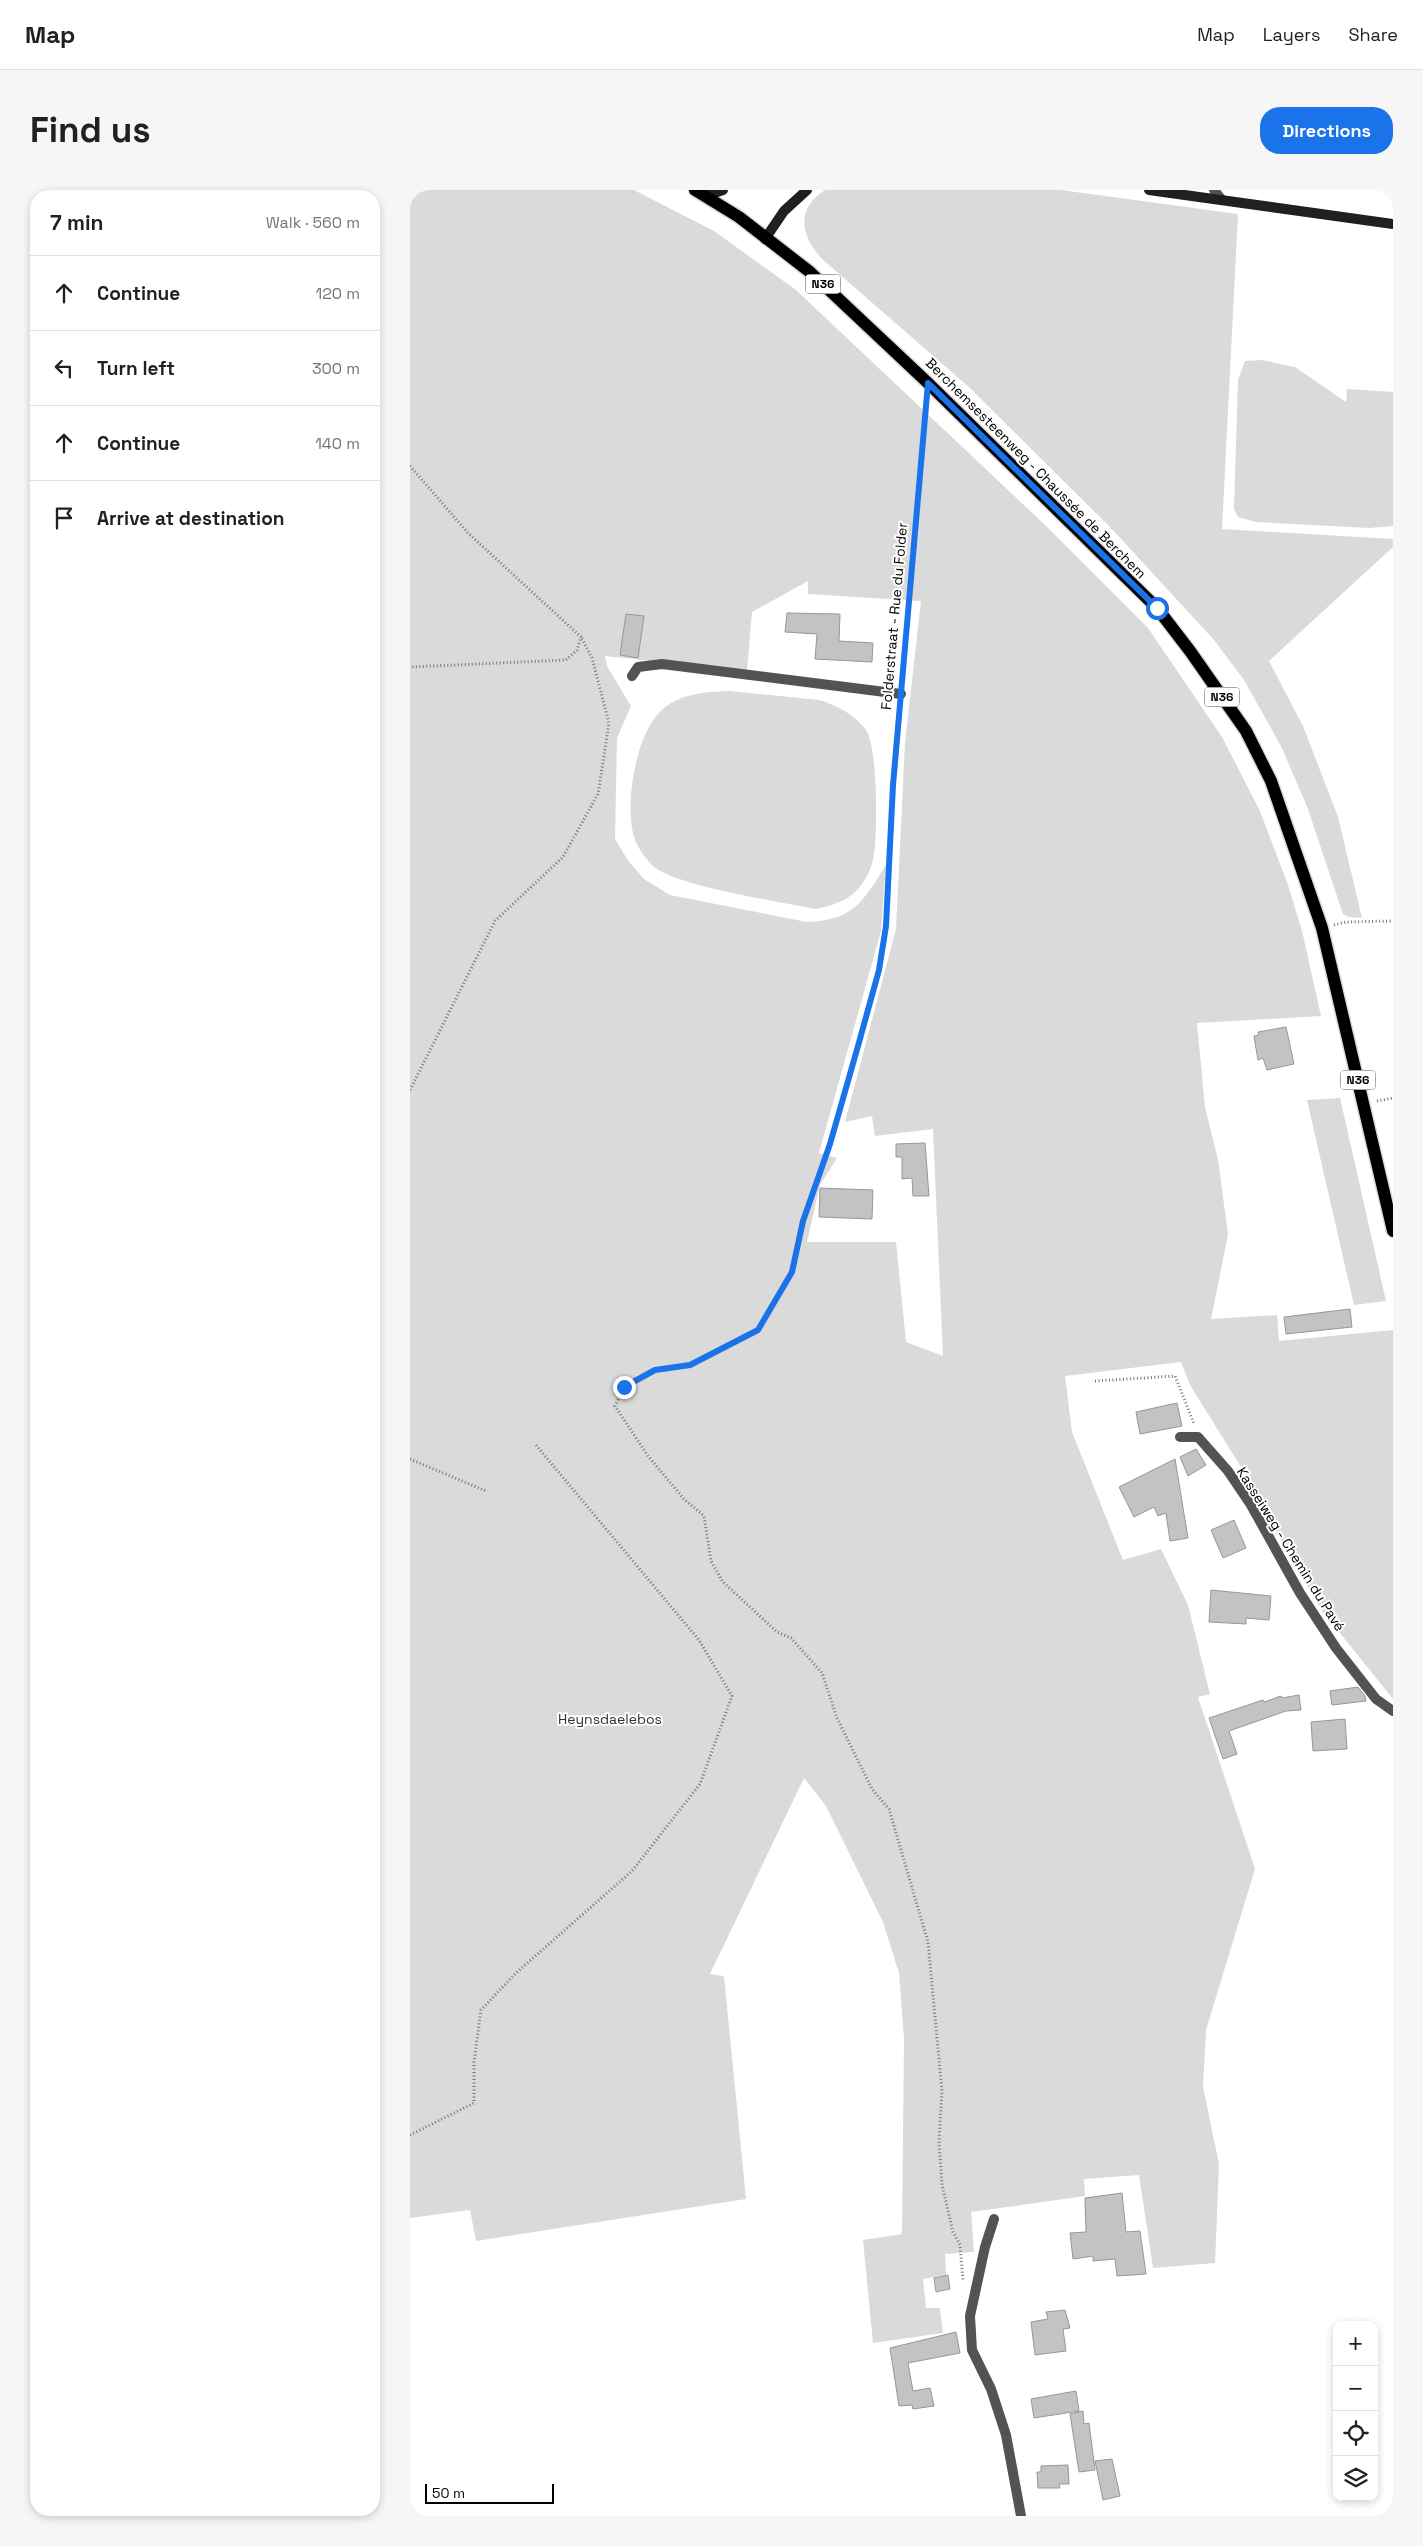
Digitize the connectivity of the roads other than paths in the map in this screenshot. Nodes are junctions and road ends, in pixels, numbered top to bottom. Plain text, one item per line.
1 (723, 190) edge
2 (807, 190) edge
3 (1149, 190) edge
4 (1214, 190) edge
5 (700, 193) edge
6 (1222, 200) junction
7 (1393, 224) edge
8 (765, 238) junction
9 (632, 676) dead end
10 (901, 694) road end
11 (1393, 1231) edge
12 (1180, 1437) dead end
13 (1393, 1711) edge
14 (994, 2219) dead end
15 (1021, 2516) edge

1 - 5 main road
2 - 8 main road
3 - 6 main road
4 - 6 street
5 - 8 main road, Berchemsesteenweg - Chaussée de Berchem / N36
6 - 7 main road
8 - 11 main road, Berchemsesteenweg - Chaussée de Berchem / N36
9 - 10 street
12 - 13 street, Kasseiweg - Chemin du Pavé
14 - 15 street

